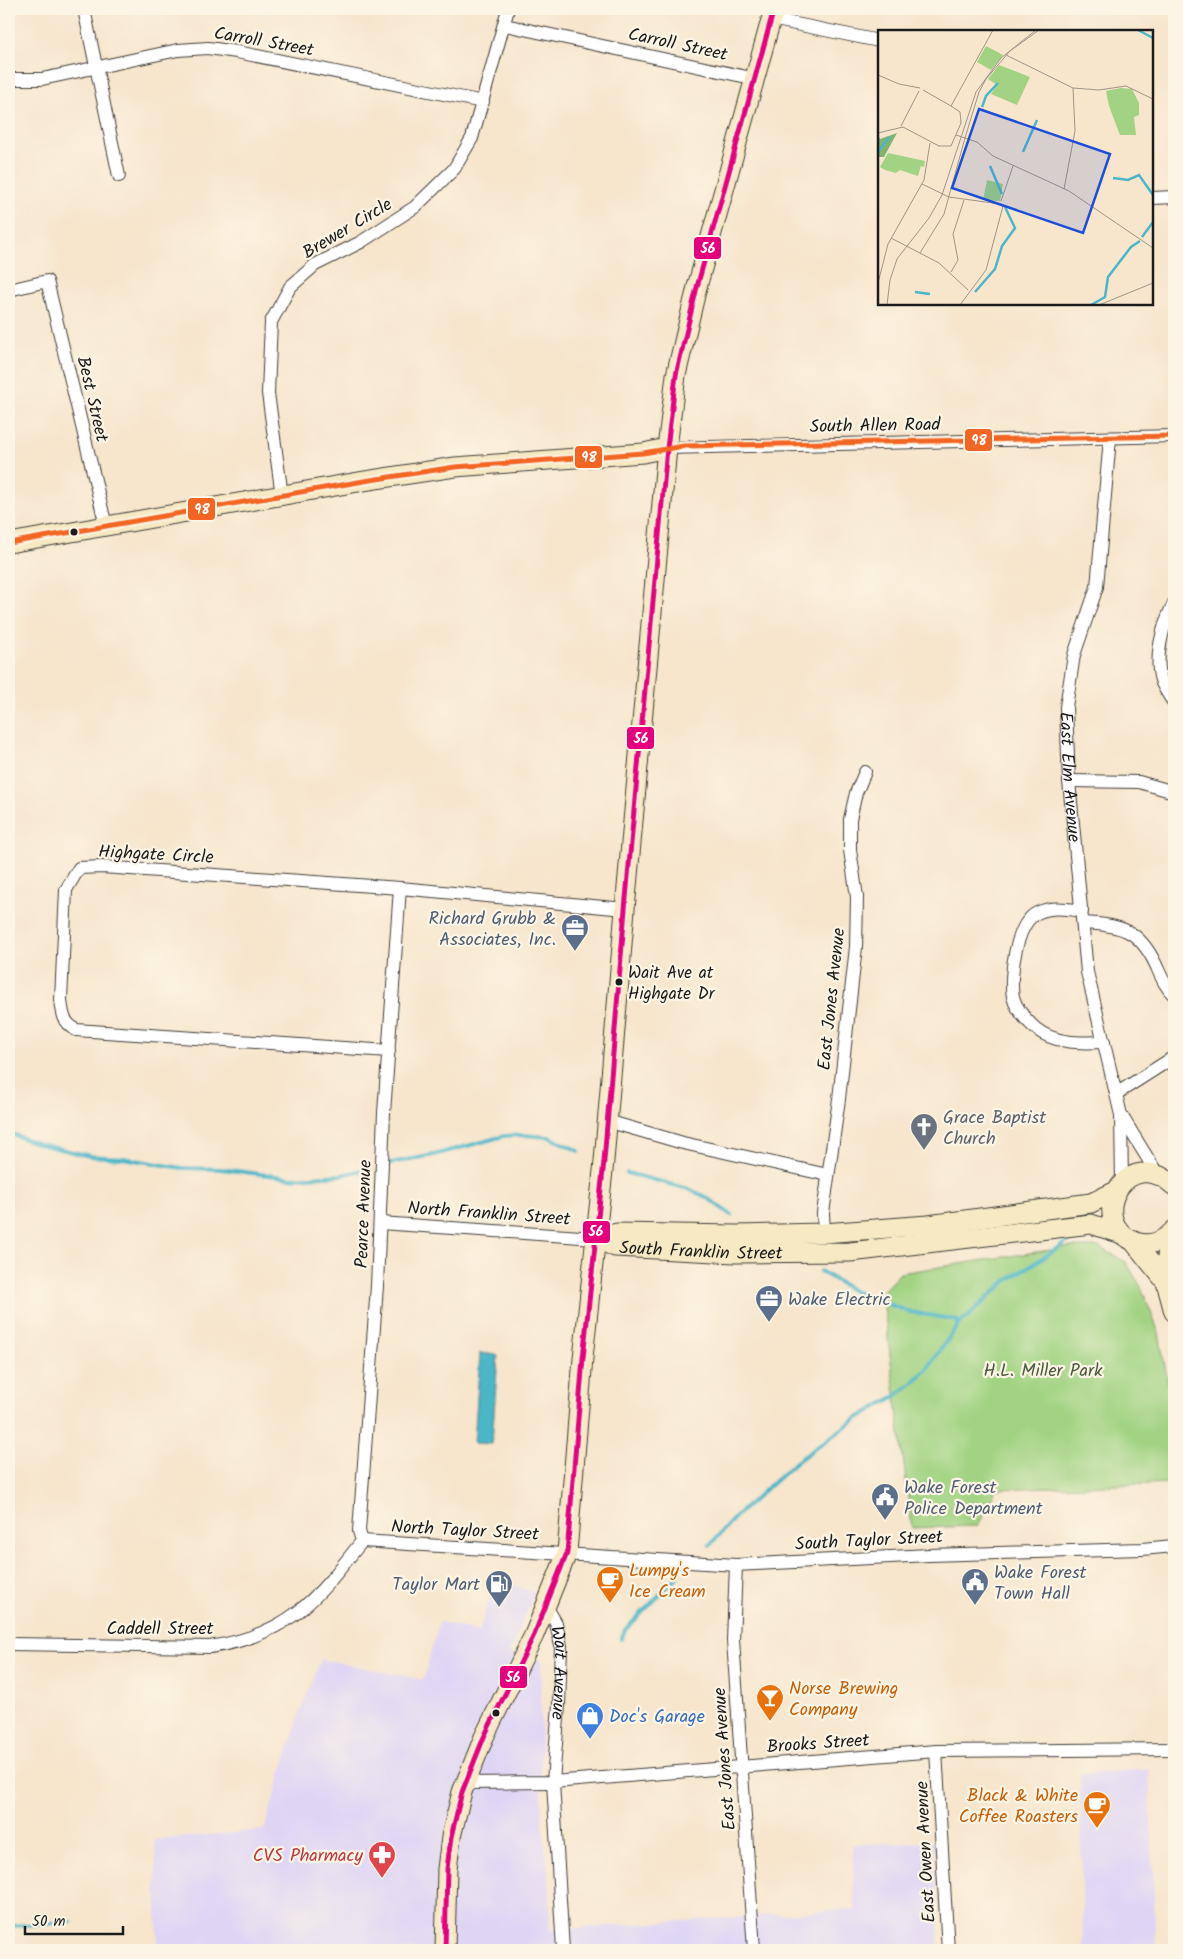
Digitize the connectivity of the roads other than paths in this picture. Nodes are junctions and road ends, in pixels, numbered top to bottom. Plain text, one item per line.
1 (84, 9) edge
2 (508, 9) edge
3 (772, 14) edge
4 (505, 25) junction
5 (878, 41) edge
6 (95, 68) junction
7 (9, 78) edge
8 (756, 79) junction
9 (483, 102) junction
10 (119, 176) dead end
11 (1174, 197) edge
12 (1153, 198) edge
13 (9, 290) edge
14 (1174, 436) edge
15 (1110, 438) junction
16 (667, 448) junction
17 (282, 496) junction
18 (106, 526) junction
19 (9, 543) edge
20 (1174, 603) edge
21 (1174, 703) edge
22 (865, 772) dead end
23 (1069, 781) junction
24 (1174, 790) edge
25 (400, 888) junction
26 (624, 909) junction
27 (1083, 917) junction
28 (1174, 995) edge
29 (1104, 1042) junction
30 (388, 1051) junction
31 (1174, 1057) edge
32 (1116, 1094) junction
33 (1121, 1115) junction
34 (607, 1121) junction
35 (828, 1175) junction
36 (1158, 1175) junction
37 (1174, 1186) edge
38 (1119, 1187) junction
39 (380, 1223) junction
40 (824, 1233) junction
41 (1171, 1234) edge
42 (1128, 1237) junction
43 (595, 1238) junction
44 (1166, 1282) junction
45 (1174, 1312) edge
46 (362, 1541) junction
47 (1174, 1546) edge
48 (566, 1553) junction
49 (736, 1565) junction
50 (546, 1606) junction
51 (9, 1644) edge
52 (1174, 1749) edge
53 (936, 1751) junction
54 (742, 1767) junction
55 (553, 1782) junction
56 (465, 1783) junction
57 (445, 1950) edge
58 (563, 1950) edge
59 (754, 1950) edge
60 (948, 1950) edge

1 - 6 street
2 - 4 street, Brewer Circle
3 - 5 street
3 - 8 street, Wait Avenue
4 - 8 street, Carroll Street
4 - 9 street, Brewer Circle
6 - 7 street, Carroll Street
6 - 9 street, Carroll Street
6 - 10 street
8 - 16 street, Wait Avenue
9 - 17 street, Brewer Circle
11 - 12 street
13 - 18 street, Best Street
14 - 15 street, South Allen Road
15 - 16 street, South Allen Road
15 - 23 street, East Elm Avenue
16 - 17 street
16 - 26 street, Wait Avenue
17 - 18 street
18 - 19 street
20 - 21 street
22 - 35 street, East Jones Avenue
23 - 24 street
23 - 27 street, East Elm Avenue
25 - 26 street, Highgate Circle
25 - 30 street, Pearce Avenue
25 - 30 street, Highgate Circle
26 - 34 street, Wait Avenue
27 - 28 street
27 - 29 street, East Elm Avenue
27 - 29 street
29 - 32 street, East Elm Avenue
30 - 39 street, Pearce Avenue
31 - 32 street
32 - 33 street, East Elm Avenue
33 - 36 street, East Elm Avenue
33 - 38 street, East Elm Avenue
34 - 35 street
34 - 43 street, Wait Avenue
35 - 40 street, East Jones Avenue
36 - 37 street
36 - 38 street, South Franklin Street
38 - 40 street, South Franklin Street
38 - 42 street
39 - 43 street, North Franklin Street
39 - 46 street, Pearce Avenue
40 - 43 street, South Franklin Street
41 - 42 street, South Franklin Street
41 - 44 street
42 - 43 street, South Franklin Street
42 - 44 street
43 - 48 street, Wait Avenue
44 - 45 street
46 - 48 street, North Taylor Street
46 - 51 street, Caddell Street
47 - 49 street, South Taylor Street
48 - 49 street, South Taylor Street
48 - 50 street, Wait Avenue
49 - 54 street, East Jones Avenue
50 - 55 street, Wait Avenue
50 - 56 street
52 - 53 street, Brooks Street
53 - 54 street, Brooks Street
53 - 60 street, East Owen Avenue
54 - 55 street, Brooks Street
54 - 59 street, East Jones Avenue
55 - 56 street, Brooks Street
55 - 58 street, Wait Avenue
56 - 57 street

